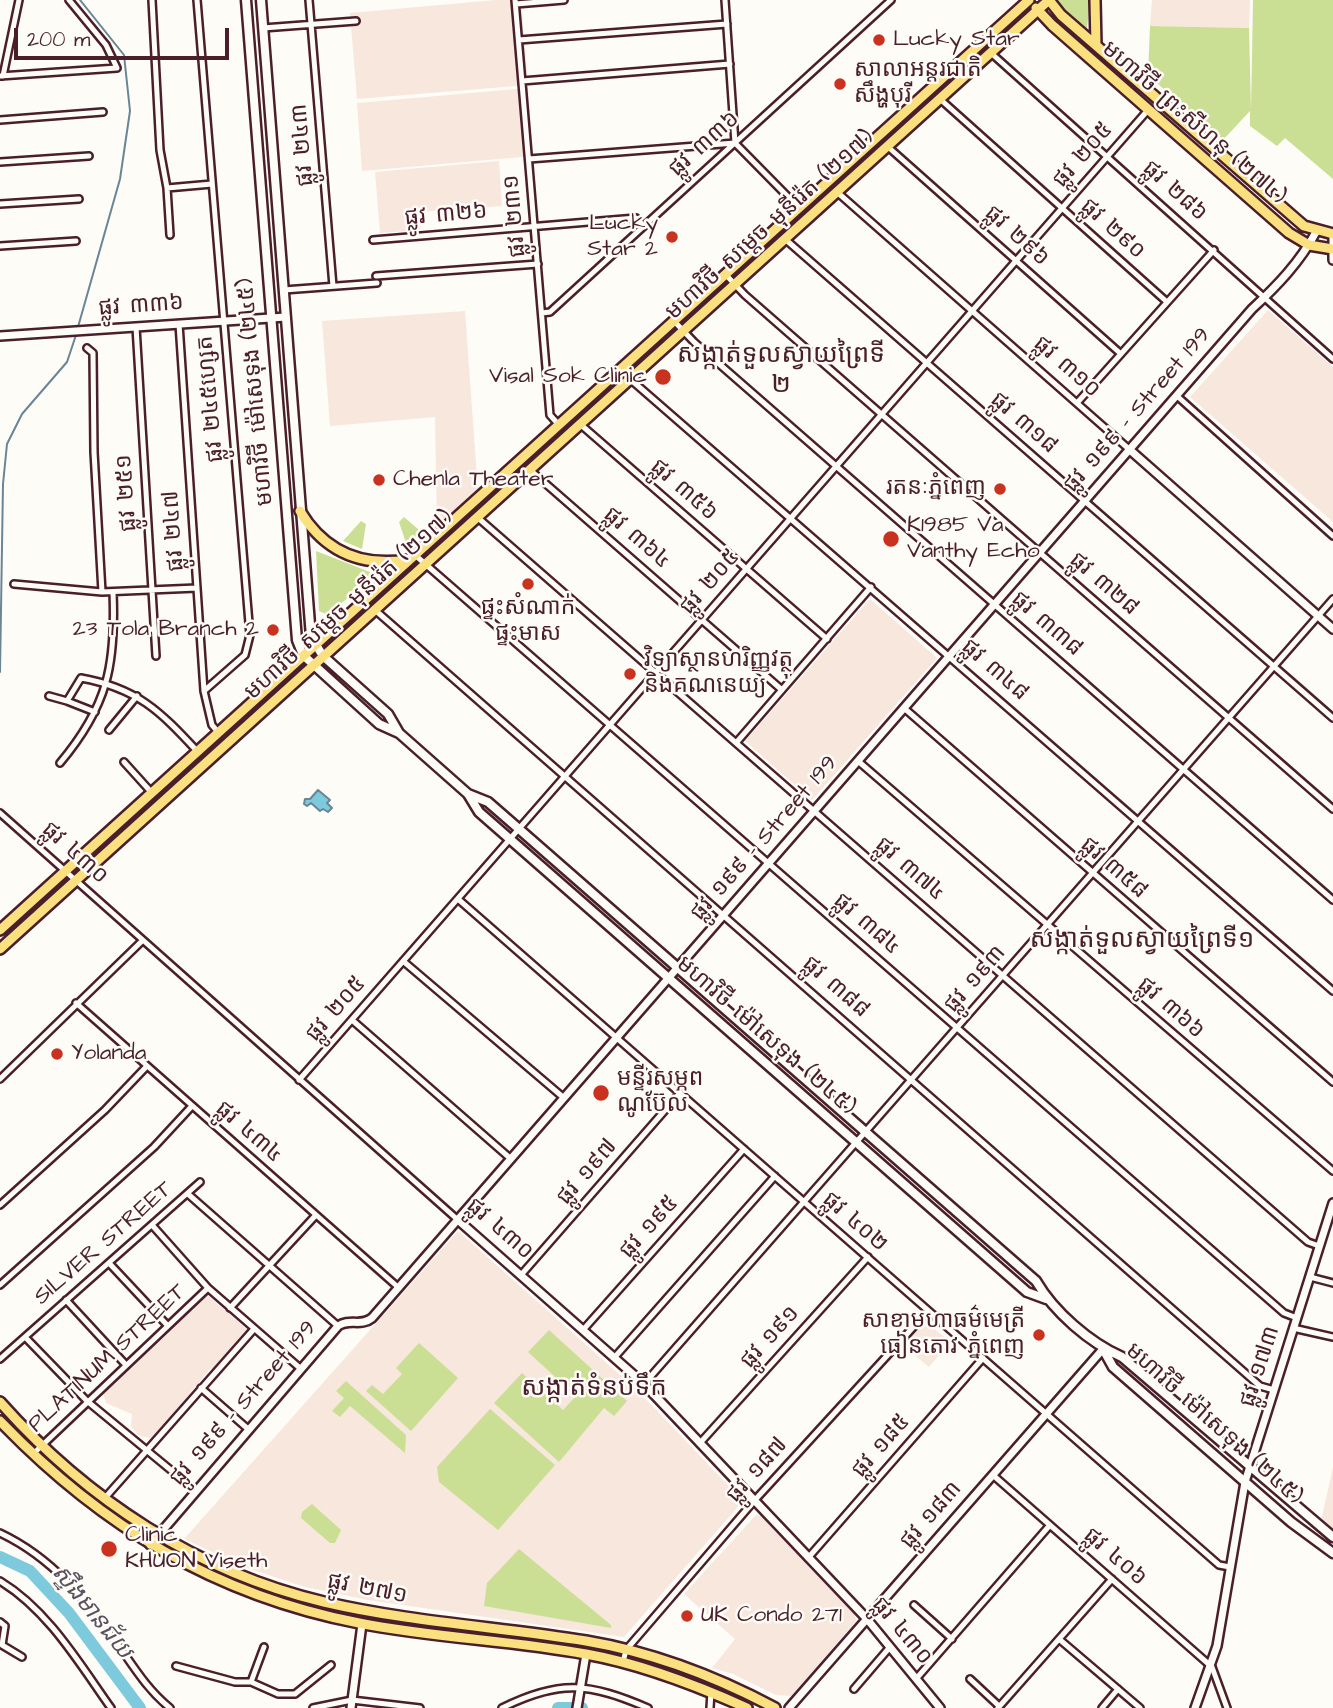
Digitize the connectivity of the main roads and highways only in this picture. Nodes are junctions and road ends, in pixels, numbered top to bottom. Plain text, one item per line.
1 (246, 0) edge
2 (261, 0) edge
3 (1030, 0) edge
4 (1049, 0) edge
5 (1095, 0) edge
6 (1038, 10) junction
7 (1097, 45) junction
8 (1333, 234) edge
9 (1333, 249) edge
10 (300, 511) junction
11 (412, 557) junction
12 (314, 646) junction
13 (303, 656) junction
14 (323, 656) junction
15 (313, 666) junction
16 (399, 733) junction
17 (468, 794) junction
18 (0, 930) edge
19 (0, 949) edge
20 (1046, 1299) junction
21 (1103, 1349) junction
22 (0, 1402) edge
23 (1193, 1418) junction
24 (0, 1421) edge
25 (1184, 1429) junction
26 (1333, 1537) edge
27 (1333, 1553) edge
28 (747, 1708) edge
29 (775, 1708) edge

1 - 13 main road, មហាវិថី ម៉ៅសេទុង (២៤៥)
2 - 10 main road, មហាវិថី ម៉ៅសេទុង (២៤៥)
3 - 6 main road, មហាវិថី ព្រះសីហនុ (២៧៤)
3 - 11 main road, មហាវិថី សម្តេច មុនីរ៉េត (២១៧)
4 - 6 main road, មហាវិថី សម្តេច មុនីរ៉េត (២១៧)
4 - 7 main road, មហាវិថី ព្រះសីហនុ (២៧៤)
5 - 7 main road
6 - 9 main road, មហាវិថី ព្រះសីហនុ (២៧៤)
6 - 14 main road, មហាវិថី សម្តេច មុនីរ៉េត (២១៧)
7 - 8 main road, មហាវិថី ព្រះសីហនុ (២៧៤)
10 - 11 main road
10 - 12 main road, មហាវិថី ម៉ៅសេទុង (២៤៥)
11 - 12 main road, មហាវិថី សម្តេច មុនីរ៉េត (២១៧)
12 - 13 main road, មហាវិថី សម្តេច មុនីរ៉េត (២១៧)
12 - 14 main road, មហាវិថី ម៉ៅសេទុង (២៤៥)
13 - 15 main road, មហាវិថី ម៉ៅសេទុង (២៤៥)
13 - 18 main road, មហាវិថី សម្តេច មុនីរ៉េត (២១៧)
14 - 15 main road, មហាវិថី សម្តេច មុនីរ៉េត (២១៧)
14 - 16 main road, មហាវិថី ម៉ៅសេទុង (២៤៥)
15 - 16 main road, មហាវិថី ម៉ៅសេទុង (២៤៥)
15 - 19 main road, មហាវិថី សម្តេច មុនីរ៉េត (២១៧)
16 - 17 main road, មហាវិថី ម៉ៅសេទុង (២៤៥)
17 - 20 main road, មហាវិថី ម៉ៅសេទុង (២៤៥)
17 - 20 main road, មហាវិថី ម៉ៅសេទុង (២៤៥)
20 - 21 main road, មហាវិថី ម៉ៅសេទុង (២៤៥)
21 - 23 main road, មហាវិថី ម៉ៅសេទុង (២៤៥)
21 - 25 main road, មហាវិថី ម៉ៅសេទុង (២៤៥)
22 - 29 main road, ផ្លូវ ២៧១
23 - 25 main road
23 - 26 main road, មហាវិថី ម៉ៅសេទុង (២៤៥)
24 - 28 main road, ផ្លូវ ២៧១
25 - 27 main road, មហាវិថី ម៉ៅសេទុង (២៤៥)

